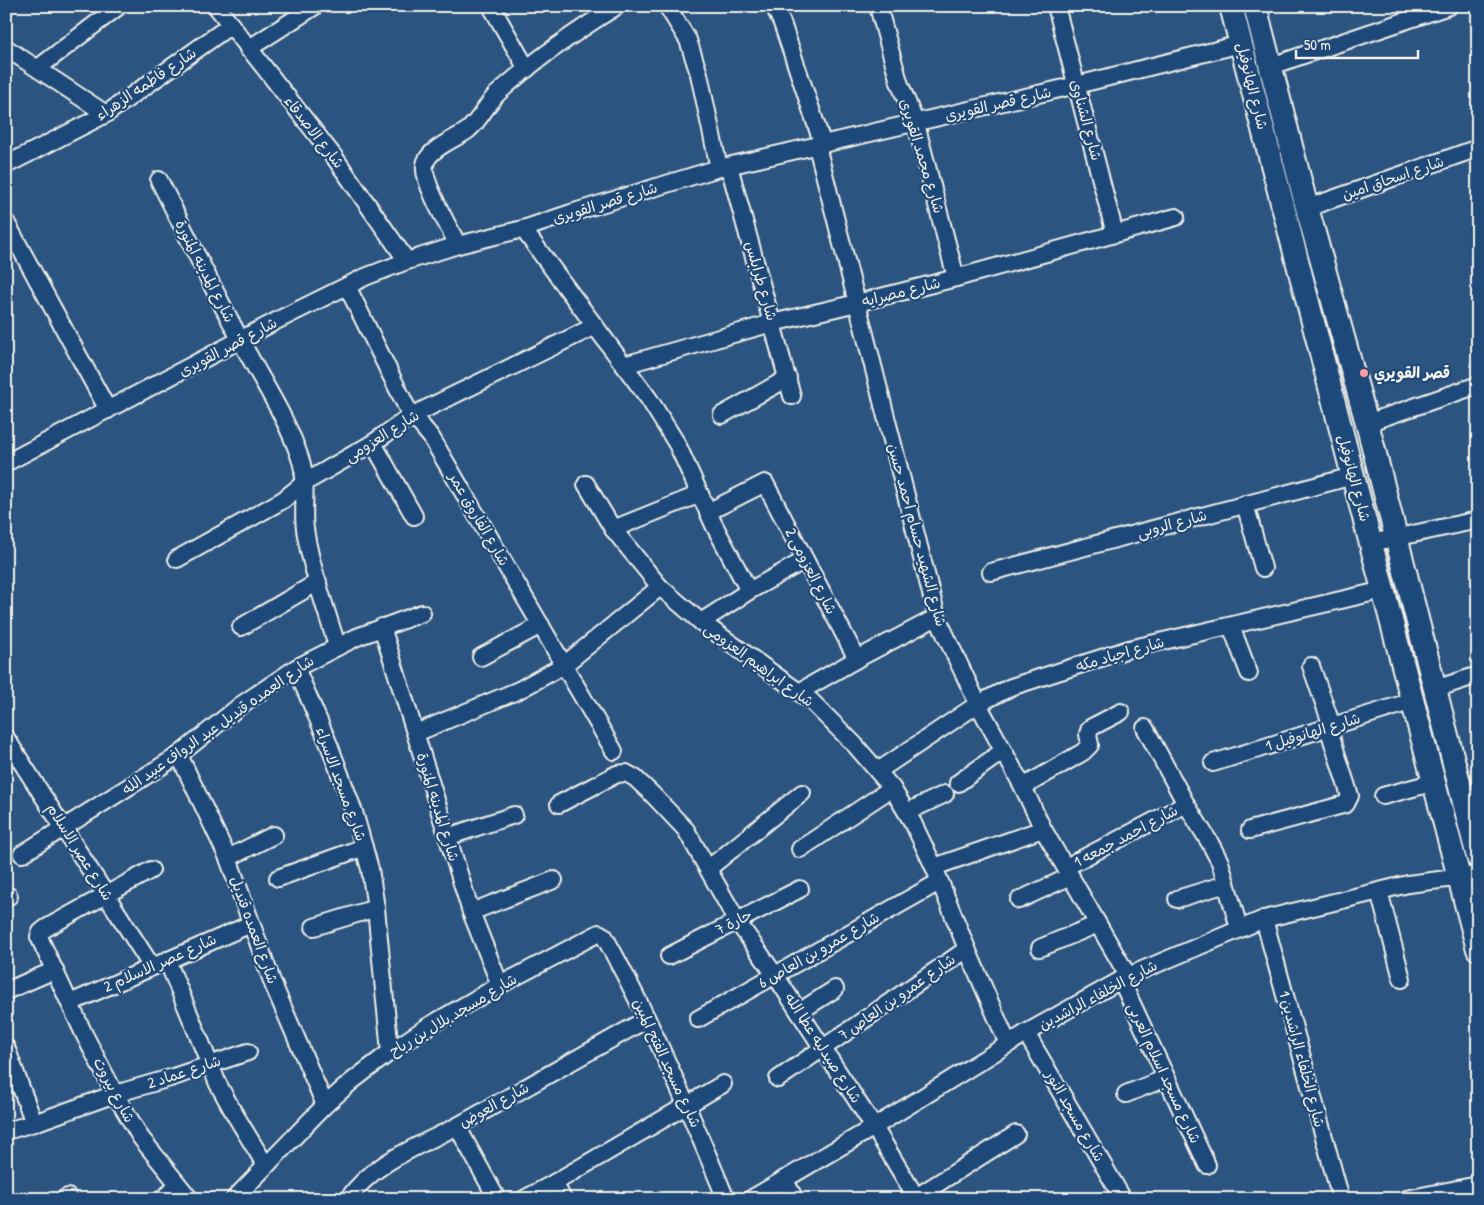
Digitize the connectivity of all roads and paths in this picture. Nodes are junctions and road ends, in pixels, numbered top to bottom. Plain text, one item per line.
1 (119, 6) edge
2 (216, 6) edge
3 (315, 6) edge
4 (491, 6) edge
5 (617, 6) edge
6 (667, 6) edge
7 (774, 6) edge
8 (878, 6) edge
9 (1056, 6) edge
10 (1231, 6) edge
11 (1255, 6) edge
12 (1449, 6) edge
13 (230, 26) junction
14 (1241, 44) junction
15 (6, 48) edge
16 (248, 49) junction
17 (1271, 66) junction
18 (38, 68) junction
19 (527, 69) junction
20 (1077, 86) junction
21 (106, 114) junction
22 (916, 124) junction
23 (820, 145) junction
24 (1478, 148) edge
25 (6, 165) edge
26 (724, 167) junction
27 (159, 180) dead end
28 (1308, 208) junction
29 (1176, 217) dead end
30 (6, 222) edge
31 (522, 229) junction
32 (1115, 234) junction
33 (458, 245) junction
34 (407, 261) junction
35 (956, 278) junction
36 (347, 286) junction
37 (857, 304) junction
38 (772, 323) junction
39 (595, 326) junction
40 (240, 340) junction
41 (624, 365) junction
42 (788, 378) junction
43 (1478, 385) edge
44 (792, 396) dead end
45 (108, 410) junction
46 (722, 415) dead end
47 (411, 416) junction
48 (1367, 423) junction
49 (373, 444) junction
50 (6, 463) edge
51 (1353, 476) junction
52 (304, 483) junction
53 (586, 484) dead end
54 (700, 494) junction
55 (1246, 504) junction
56 (708, 512) junction
57 (414, 516) dead end
58 (1478, 520) edge
59 (613, 529) junction
60 (1396, 537) junction
61 (1371, 543) junction
62 (176, 559) dead end
63 (805, 560) junction
64 (1263, 568) dead end
65 (991, 572) dead end
66 (318, 582) junction
67 (660, 587) junction
68 (1384, 590) junction
69 (749, 591) junction
70 (422, 613) dead end
71 (937, 617) junction
72 (701, 622) junction
73 (541, 625) junction
74 (1231, 626) junction
75 (241, 627) dead end
76 (382, 627) junction
77 (337, 646) junction
78 (481, 657) dead end
79 (857, 659) junction
80 (564, 665) junction
81 (1312, 666) dead end
82 (296, 668) junction
83 (1249, 674) dead end
84 (1478, 675) edge
85 (1435, 689) junction
86 (799, 692) junction
87 (1413, 701) junction
88 (978, 704) junction
89 (1121, 712) dead end
90 (1330, 727) junction
91 (1146, 728) dead end
92 (416, 733) junction
93 (6, 738) edge
94 (614, 751) dead end
95 (1003, 751) junction
96 (179, 755) junction
97 (1214, 763) dead end
98 (878, 771) junction
99 (1435, 782) junction
100 (958, 783) dead end
101 (1023, 787) junction
102 (892, 788) junction
103 (802, 793) dead end
104 (945, 794) dead end
105 (1383, 796) dead end
106 (559, 804) dead end
107 (1186, 804) junction
108 (907, 812) junction
109 (514, 815) dead end
110 (64, 828) junction
111 (1044, 829) junction
112 (1250, 830) dead end
113 (274, 835) dead end
114 (448, 837) junction
115 (364, 847) junction
116 (800, 849) dead end
117 (22, 854) dead end
118 (1478, 856) edge
119 (228, 858) junction
120 (709, 868) junction
121 (151, 870) dead end
122 (1069, 871) junction
123 (937, 875) junction
124 (1468, 876) edge
125 (278, 878) dead end
126 (554, 880) dead end
127 (1226, 884) junction
128 (800, 889) dead end
129 (1379, 891) junction
130 (107, 894) junction
131 (1178, 898) dead end
132 (1019, 900) dead end
133 (376, 908) junction
134 (470, 912) junction
135 (1264, 919) junction
136 (738, 920) junction
137 (251, 924) junction
138 (1098, 924) junction
139 (314, 927) dead end
140 (1239, 928) junction
141 (599, 933) joint
142 (1040, 948) dead end
143 (967, 949) junction
144 (1478, 949) edge
145 (669, 956) dead end
146 (160, 963) junction
147 (55, 970) junction
148 (775, 975) junction
149 (1124, 978) junction
150 (1402, 979) dead end
151 (500, 985) junction
152 (835, 989) dead end
153 (6, 991) edge
154 (70, 1003) junction
155 (799, 1012) junction
156 (698, 1019) dead end
157 (647, 1020) junction
158 (1026, 1033) junction
159 (1008, 1044) junction
160 (6, 1047) edge
161 (822, 1048) junction
162 (248, 1052) dead end
163 (390, 1052) junction
164 (211, 1064) junction
165 (1166, 1078) junction
166 (778, 1079) dead end
167 (723, 1084) dead end
168 (115, 1094) junction
169 (1126, 1094) dead end
170 (325, 1105) junction
171 (687, 1105) junction
172 (34, 1123) junction
173 (457, 1126) junction
174 (874, 1127) junction
175 (6, 1132) edge
176 (1016, 1134) dead end
177 (1207, 1165) dead end
178 (266, 1166) junction
179 (784, 1179) junction
180 (554, 1183) junction
181 (178, 1186) junction
182 (1471, 1191) edge
183 (915, 1198) edge
184 (162, 1199) edge
185 (190, 1199) edge
186 (234, 1199) edge
187 (348, 1199) edge
188 (497, 1199) edge
189 (524, 1199) edge
190 (563, 1199) edge
191 (726, 1199) edge
192 (751, 1199) edge
193 (795, 1199) edge
194 (1123, 1199) edge
195 (1340, 1199) edge
196 (1406, 1199) edge

1 - 18 street
2 - 13 street, شارع الاصدقاء
3 - 16 street
4 - 19 street
5 - 19 street
6 - 26 street, شارع طرابلس
7 - 23 street, شارع الشهيد حسام احمد حسن
8 - 22 street, شارع محمد القويرى
9 - 20 street, شارع الشناوى
10 - 14 street, شارع الهانوفيل
11 - 17 street, شارع الهانوفيل
12 - 17 street
13 - 16 street, شارع الاصدقاء
13 - 21 street, شارع فاطمه الزهراء
14 - 20 street, شارع قصر القويرى
14 - 51 street, شارع الهانوفيل
15 - 18 street
16 - 34 street, شارع الاصدقاء
17 - 28 street, شارع الهانوفيل
18 - 21 street
19 - 33 street
20 - 22 street, شارع قصر القويرى
20 - 32 street, شارع الشناوى
21 - 25 street, شارع فاطمه الزهراء
22 - 23 street, شارع قصر القويرى
22 - 35 street, شارع محمد القويرى
23 - 26 street, شارع قصر القويرى
23 - 37 street, شارع الشهيد حسام احمد حسن
24 - 28 street, شارع اسحاق امين
26 - 31 street, شارع قصر القويرى
26 - 38 street, شارع طرابلس
27 - 40 street, شارع المدينه المنورة
28 - 48 street, شارع الهانوفيل
29 - 32 street, شارع مصرايه
30 - 45 street
31 - 33 street, شارع قصر القويرى
31 - 39 street
32 - 35 street, شارع مصرايه
33 - 34 street, شارع قصر القويرى
34 - 36 street, شارع قصر القويرى
35 - 37 street, شارع مصرايه
36 - 40 street, شارع قصر القويرى
36 - 47 street, شارع الفاروق عمر
37 - 38 street, شارع مصرايه
37 - 71 street, شارع الشهيد حسام احمد حسن
38 - 41 street, شارع مصرايه
38 - 42 street, شارع طرابلس
39 - 41 street
39 - 47 street, شارع العزومى
40 - 45 street, شارع قصر القويرى
40 - 52 street, شارع المدينه المنورة
41 - 54 street
42 - 44 street, شارع طرابلس
42 - 46 street
43 - 48 street
45 - 50 street, شارع قصر القويرى
47 - 49 street, شارع العزومى
47 - 73 street, شارع الفاروق عمر
48 - 60 street, شارع الهانوفيل
49 - 52 street, شارع العزومى
49 - 57 street
51 - 55 street, شارع الروبى
51 - 61 street, شارع الهانوفيل
52 - 62 street, شارع العزومى
52 - 66 street, شارع المدينه المنورة
53 - 59 street, شارع ابراهيم العزومى
54 - 56 street
54 - 59 street
55 - 64 street
55 - 65 street, شارع الروبى
56 - 63 street, شارع العزومى 2
56 - 69 street
58 - 60 street
59 - 67 street, شارع ابراهيم العزومى
60 - 61 street
60 - 85 street, شارع الهانوفيل
61 - 68 street, شارع الهانوفيل
63 - 69 street
63 - 79 street, شارع العزومى 2
66 - 75 street
66 - 77 street, شارع المدينه المنورة
67 - 72 street, شارع ابراهيم العزومى
67 - 80 street
68 - 74 street, شارع اجياد مكه
68 - 87 street, شارع الهانوفيل
69 - 72 street
70 - 76 street, شارع العمده قنديل عبد الرواف عبيد الله
71 - 79 street
71 - 88 street, شارع الشهيد حسام احمد حسن
72 - 86 street, شارع ابراهيم العزومى
73 - 78 street
73 - 80 street, شارع الفاروق عمر
74 - 83 street
74 - 88 street, شارع اجياد مكه
76 - 77 street, شارع العمده قنديل عبد الرواف عبيد الله
76 - 92 street, شارع المدينه المنورة
77 - 82 street, شارع العمده قنديل عبد الرواف عبيد الله
79 - 86 street
80 - 92 street
80 - 94 street, شارع الفاروق عمر
81 - 90 street
82 - 96 street, شارع العمده قنديل عبد الرواف عبيد الله
82 - 115 street, شارع مسجد الاسراء
84 - 85 street
85 - 118 street, شارع الهانوفيل
86 - 98 street, شارع ابراهيم العزومى
87 - 90 street, شارع الهانوفيل 1
87 - 99 street, شارع الهانوفيل
88 - 95 street, شارع الشهيد حسام احمد حسن
88 - 98 street, شارع اجياد مكه
89 - 101 street
90 - 97 street, شارع الهانوفيل 1
90 - 112 street
91 - 107 street
92 - 114 street, شارع المدينه المنورة
93 - 110 street, شارع عصر الاسلام
95 - 100 street
95 - 101 street, شارع الشهيد حسام احمد حسن
96 - 110 street, شارع العمده قنديل عبد الرواف عبيد الله
96 - 119 street, شارع العمده قنديل
98 - 102 street, شارع ابراهيم العزومى
99 - 105 street
99 - 124 street, شارع الهانوفيل
101 - 111 street, شارع الشهيد حسام احمد حسن
102 - 108 street, شارع ابراهيم العزومى
102 - 116 street
103 - 120 street
104 - 108 street
106 - 120 street, شارع صيدليه عطا الله
107 - 122 street, شارع احمد جمعه 1
107 - 127 street
108 - 123 street, شارع ابراهيم العزومى
109 - 114 street
110 - 117 street, شارع العمده قنديل عبد الرواف عبيد الله
110 - 130 street, شارع عصر الاسلام
111 - 122 street, شارع الشهيد حسام احمد حسن
111 - 123 street, شارع عمرو بن العاص 6
113 - 119 street
114 - 134 street, شارع المدينه المنورة
115 - 125 street
115 - 133 street, شارع مسجد الاسراء
119 - 137 street, شارع العمده قنديل
120 - 136 street, شارع صيدليه عطا الله
121 - 130 street
122 - 132 street, شارع احمد جمعه 1
122 - 138 street, شارع الشهيد حسام احمد حسن
123 - 143 street, شارع ابراهيم العزومى
123 - 148 street, شارع عمرو بن العاص 6
124 - 129 street, شارع الخلفاء الراشدين
124 - 144 street, شارع الهانوفيل
126 - 134 street
127 - 131 street
127 - 140 street
128 - 136 street, حارة 7
129 - 135 street, شارع الخلفاء الراشدين
129 - 150 street
130 - 146 street, شارع عصر الاسلام
130 - 147 street, شارع بيروت
133 - 139 street
133 - 163 street, شارع مسجد الاسراء
134 - 151 street, شارع المدينه المنورة
135 - 140 street, شارع الخلفاء الراشدين
135 - 195 street, شارع الخلفاء الراشدين 1
136 - 145 street, حارة 7
136 - 148 street, شارع صيدليه عطا الله
137 - 146 street, شارع عصر الاسلام 2
137 - 170 street, شارع العمده قنديل
138 - 142 street
138 - 149 street, شارع الشهيد حسام احمد حسن
140 - 149 street, شارع الخلفاء الراشدين
141 - 151 street, شارع مسجد بلال بن رباح
141 - 157 street, شارع مسجد الفتح المبين
143 - 159 street, شارع ابراهيم العزومى
143 - 161 street, شارع عمرو بن العاص 7
146 - 154 street, شارع عصر الاسلام 2
146 - 164 street, شارع عصر الاسلام
147 - 153 street
147 - 154 street, شارع بيروت
148 - 155 street, شارع صيدليه عطا الله
148 - 156 street, شارع عمرو بن العاص 6
149 - 158 street, شارع الخلفاء الراشدين
149 - 165 street, شارع مسجد اسلام العربى
151 - 163 street, شارع مسجد بلال بن رباح
152 - 155 street
154 - 168 street, شارع بيروت
155 - 161 street, شارع صيدليه عطا الله
157 - 171 street, شارع مسجد الفتح المبين
157 - 173 street, شارع العوض
158 - 159 street, شارع الخلفاء الراشدين
158 - 194 street, شارع مسجد النور
159 - 174 street, شارع الخلفاء الراشدين
160 - 172 street
161 - 166 street, شارع عمرو بن العاص 7
161 - 174 street, شارع صيدليه عطا الله
162 - 164 street, شارع عماد 2
163 - 170 street, شارع مسجد بلال بن رباح
164 - 168 street, شارع عماد 2
164 - 178 street, شارع عصر الاسلام
165 - 169 street
165 - 177 street, شارع مسجد اسلام العربى
167 - 171 street
168 - 172 street, شارع عماد 2
168 - 181 street, شارع بيروت
170 - 178 street, شارع مسجد بلال بن رباح
171 - 180 street
171 - 191 street, شارع مسجد الفتح المبين
172 - 175 street, شارع عماد 2
173 - 187 street, شارع العوض
173 - 188 street
174 - 179 street, شارع الخلفاء الراشدين
174 - 183 street, شارع صيدليه عطا الله
176 - 183 street
178 - 186 street, شارع مسجد بلال بن رباح
179 - 192 street, شارع الخلفاء الراشدين
179 - 193 street
180 - 189 street
180 - 190 street
181 - 184 street
181 - 185 street, شارع بيروت
182 - 196 street

